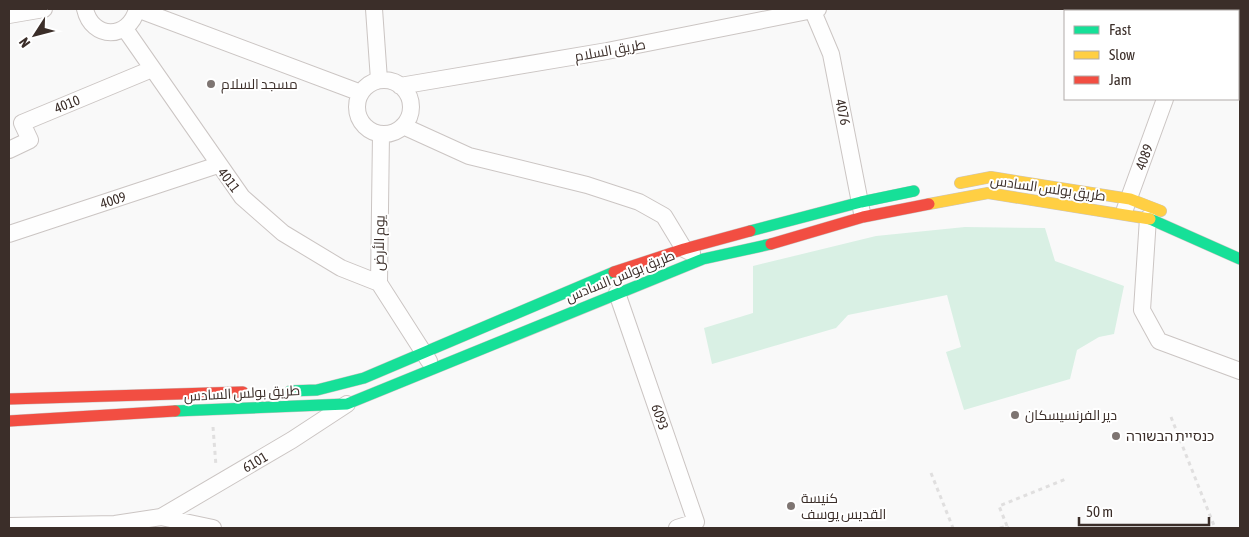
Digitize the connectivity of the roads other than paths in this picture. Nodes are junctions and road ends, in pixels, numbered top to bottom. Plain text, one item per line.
1 (44, 9) edge
2 (81, 9) edge
3 (138, 9) edge
4 (374, 9) edge
5 (814, 10) edge
6 (9, 15) edge
7 (125, 29) junction
8 (152, 69) junction
9 (379, 80) junction
10 (400, 86) junction
11 (361, 93) junction
12 (1165, 100) edge
13 (403, 126) junction
14 (381, 134) junction
15 (9, 150) edge
16 (218, 165) junction
17 (944, 186) dead end
18 (926, 189) dead end
19 (1130, 198) junction
20 (862, 210) junction
21 (1122, 215) junction
22 (1148, 218) junction
23 (1185, 222) dead end
24 (9, 234) edge
25 (684, 249) junction
26 (703, 259) junction
27 (1240, 259) edge
28 (379, 283) junction
29 (617, 293) junction
30 (422, 352) junction
31 (434, 367) junction
32 (1240, 371) edge
33 (278, 391) dead end
34 (258, 392) dead end
35 (9, 399) edge
36 (347, 404) junction
37 (9, 421) edge
38 (162, 517) junction
39 (9, 526) edge
40 (213, 528) edge
41 (677, 528) edge

1 - 6 street
2 - 7 street
3 - 7 street
3 - 11 street
4 - 9 street
5 - 10 street, طريق السلام
5 - 20 street, 4076
7 - 8 street, 4011
8 - 15 street, 4010
8 - 16 street, 4011
9 - 10 street
9 - 11 street
10 - 13 street
11 - 14 street
12 - 19 street, 4089
13 - 14 street
13 - 25 street
14 - 28 street, يوم الأرض
16 - 24 street, 4009
16 - 28 street, 4011
17 - 19 street, طريق بولس السادس
18 - 20 street, طريق بولس السادس
19 - 21 street, 4089
19 - 23 street, طريق بولس السادس
20 - 21 street, طريق بولس السادس
20 - 25 street, طريق بولس السادس
20 - 26 street, طريق بولس السادس
21 - 22 street, طريق بولس السادس
22 - 27 street, طريق بولس السادس
22 - 32 street
25 - 26 street
25 - 30 street, طريق بولس السادس
26 - 29 street, طريق بولس السادس
28 - 30 street, يوم الأرض
29 - 31 street, طريق بولس السادس
29 - 41 street, 6093
30 - 31 street, يوم الأرض
30 - 33 street, طريق بولس السادس
31 - 36 street, طريق بولس السادس
34 - 35 street, طريق بولس السادس
36 - 37 street, طريق بولس السادس
36 - 38 street, 6101
38 - 39 street
38 - 40 street

